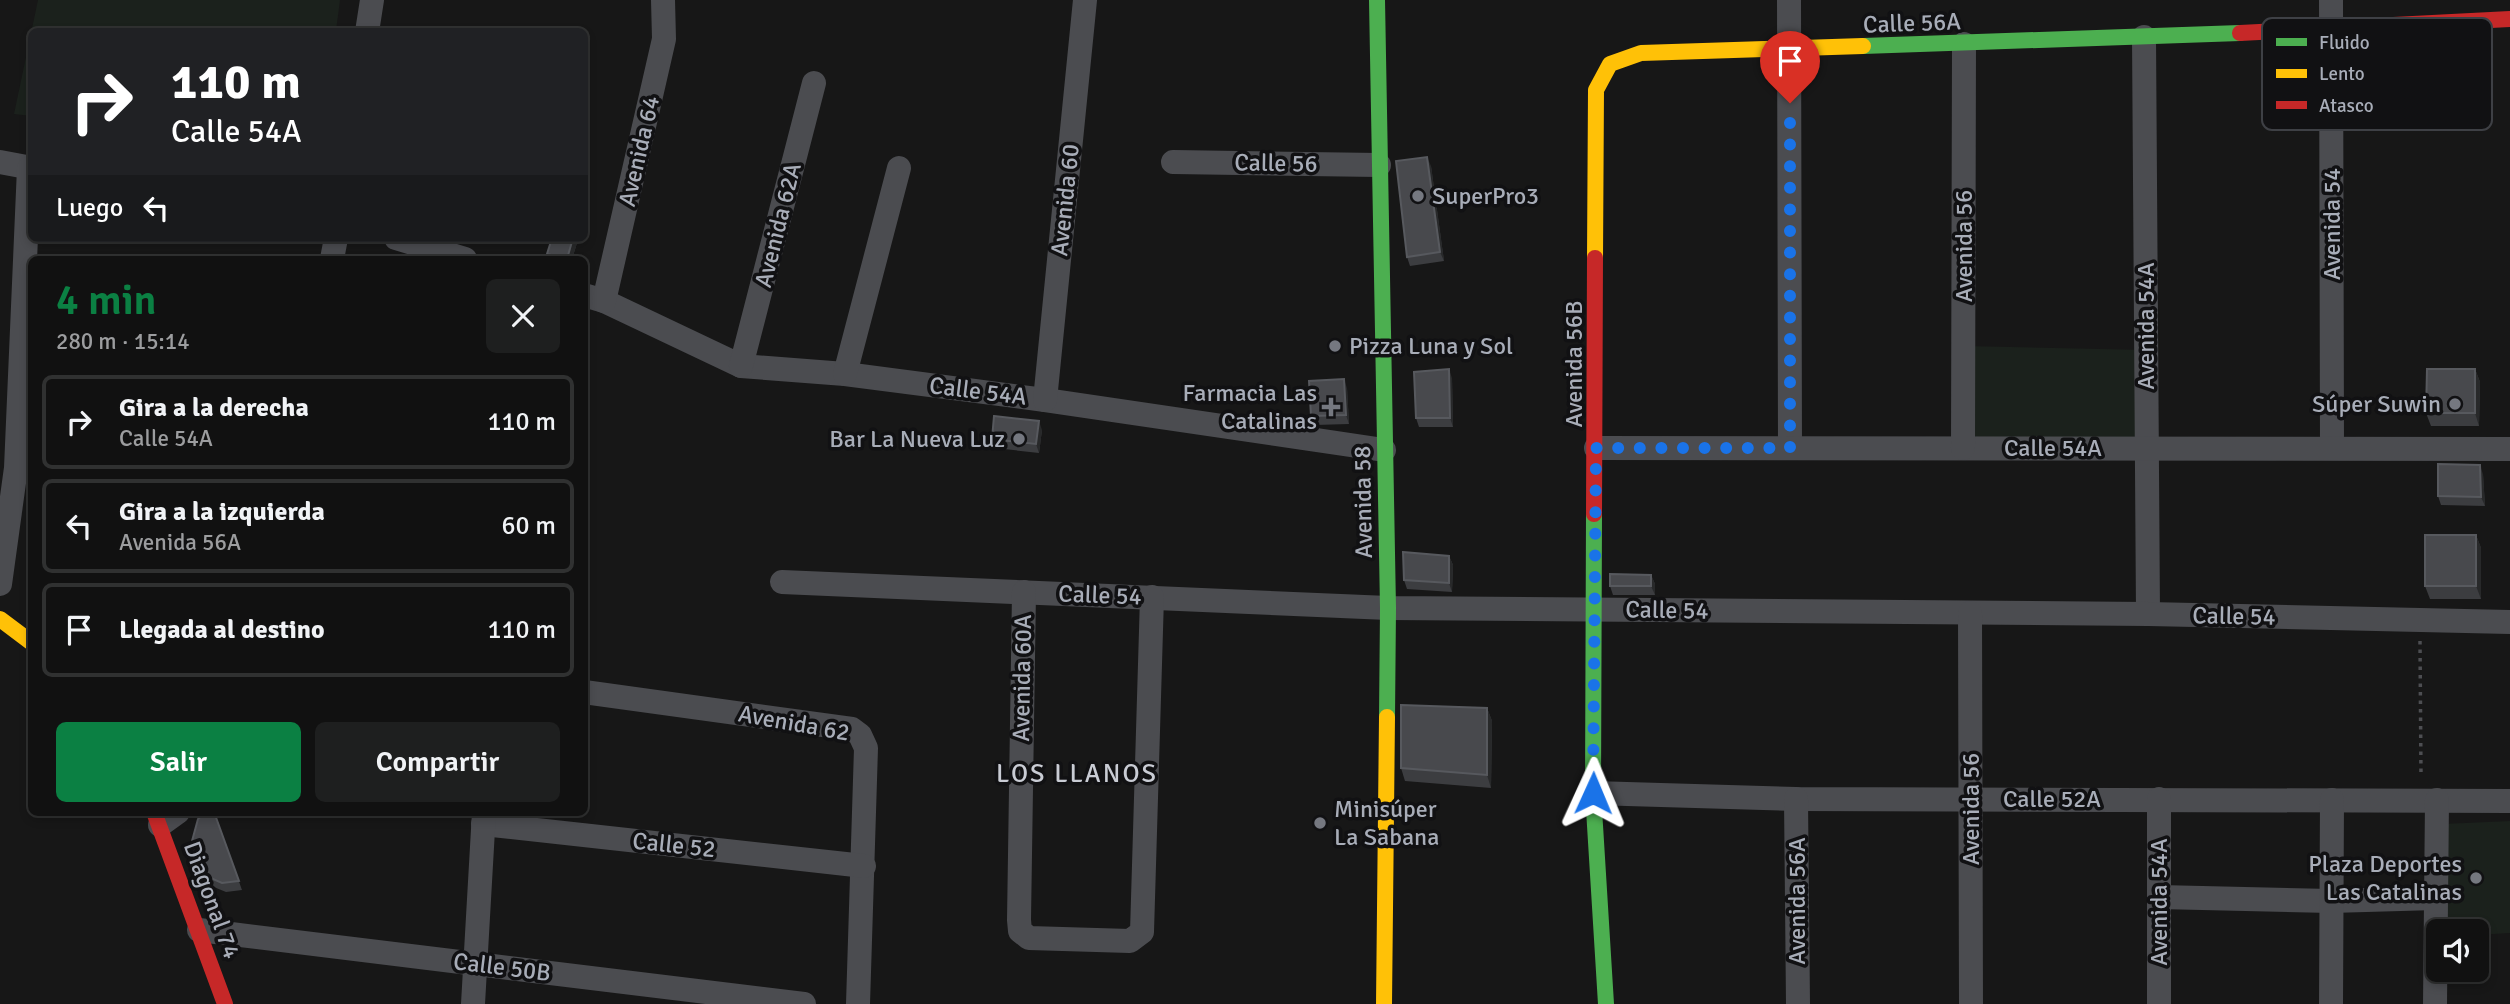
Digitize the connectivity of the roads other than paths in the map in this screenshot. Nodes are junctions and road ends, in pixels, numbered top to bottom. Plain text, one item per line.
1 (372, 0) edge
2 (663, 0) edge
3 (1085, 0) edge
4 (1377, 0) edge
5 (1789, 0) edge
6 (2332, 0) edge
7 (2331, 18) edge
8 (2510, 19) edge
9 (2492, 20) edge
10 (368, 28) edge
11 (2262, 33) edge
12 (2144, 37) junction
13 (1964, 44) junction
14 (1790, 50) junction
15 (1611, 64) joint
16 (814, 83) dead end
17 (2331, 130) edge
18 (0, 162) edge
19 (1173, 162) dead end
20 (1379, 165) junction
21 (899, 167) dead end
22 (28, 168) edge
23 (28, 211) edge
24 (409, 242) edge
25 (455, 256) edge
26 (594, 298) edge
27 (741, 366) junction
28 (845, 374) junction
29 (1045, 400) junction
30 (1596, 448) junction
31 (1790, 448) junction
32 (1963, 448) junction
33 (2332, 448) junction
34 (2147, 449) junction
35 (2510, 449) edge
36 (1384, 450) junction
37 (782, 582) dead end
38 (0, 584) edge
39 (1024, 592) junction
40 (1152, 597) junction
41 (1388, 608) junction
42 (1596, 610) junction
43 (1970, 613) junction
44 (2148, 614) junction
45 (0, 619) edge
46 (2510, 622) edge
47 (28, 640) edge
48 (588, 693) edge
49 (1593, 793) junction
50 (1796, 799) junction
51 (1970, 799) junction
52 (2159, 799) junction
53 (2332, 800) junction
54 (2429, 800) junction
55 (2510, 801) edge
56 (164, 816) edge
57 (484, 818) edge
58 (864, 866) junction
59 (2159, 897) junction
60 (2436, 898) junction
61 (2331, 901) junction
62 (199, 930) junction
63 (476, 964) junction
64 (225, 1004) edge
65 (473, 1004) edge
66 (804, 1004) edge
67 (858, 1004) edge
68 (1384, 1004) edge
69 (1606, 1004) edge
70 (1798, 1004) edge
71 (1971, 1004) edge
72 (2159, 1004) edge
73 (2330, 1004) edge
74 (2435, 1004) edge

1 - 10 street
2 - 26 street, Avenida 64
3 - 29 street, Avenida 60
4 - 20 street, Avenida 58
5 - 14 street
6 - 7 street, Avenida 54
8 - 9 street, Calle 56A
11 - 12 street, Calle 56A
12 - 13 street, Calle 56A
12 - 34 street, Avenida 54A
13 - 14 street, Calle 56A
13 - 32 street, Avenida 56
14 - 15 street, Calle 56A
14 - 31 street
15 - 30 street, Avenida 56B
16 - 27 street, Avenida 62A
17 - 33 street, Avenida 54
18 - 22 street
19 - 20 street, Calle 56
20 - 36 street, Avenida 58
21 - 28 street
23 - 38 street
24 - 25 street
26 - 27 street, Calle 54A
27 - 28 street, Calle 54A
28 - 29 street, Calle 54A
29 - 36 street, Calle 54A
30 - 31 street, Calle 54A
30 - 42 street, Avenida 56B
31 - 32 street, Calle 54A
32 - 34 street, Calle 54A
33 - 34 street, Calle 54A
33 - 35 street, Calle 54A
34 - 44 street, Avenida 54A
36 - 41 street, Avenida 58
37 - 39 street, Calle 54
39 - 40 street, Calle 54
39 - 40 street, Avenida 60A
40 - 41 street, Calle 54
41 - 42 street, Calle 54
41 - 68 street, Avenida 58
42 - 43 street, Calle 54
42 - 49 street, Avenida 56B
43 - 44 street, Calle 54
43 - 51 street, Avenida 56
44 - 46 street, Calle 54
45 - 47 street
48 - 58 street, Avenida 62
49 - 50 street, Calle 52A
49 - 69 street, Avenida 56B
50 - 51 street, Calle 52A
50 - 70 street, Avenida 56A
51 - 52 street, Calle 52A
51 - 71 street, Avenida 56
52 - 53 street, Calle 52A
52 - 59 street, Avenida 54A
53 - 54 street, Calle 52A
53 - 61 street
54 - 55 street, Calle 52A
54 - 60 street
56 - 62 street, Diagonal 74
57 - 58 street, Calle 52
57 - 63 street
58 - 67 street, Avenida 62
59 - 61 street
59 - 72 street, Avenida 54A
60 - 61 street
60 - 74 street
61 - 73 street
62 - 63 street, Calle 50B
62 - 64 street, Diagonal 74
63 - 65 street
63 - 66 street, Calle 50B

